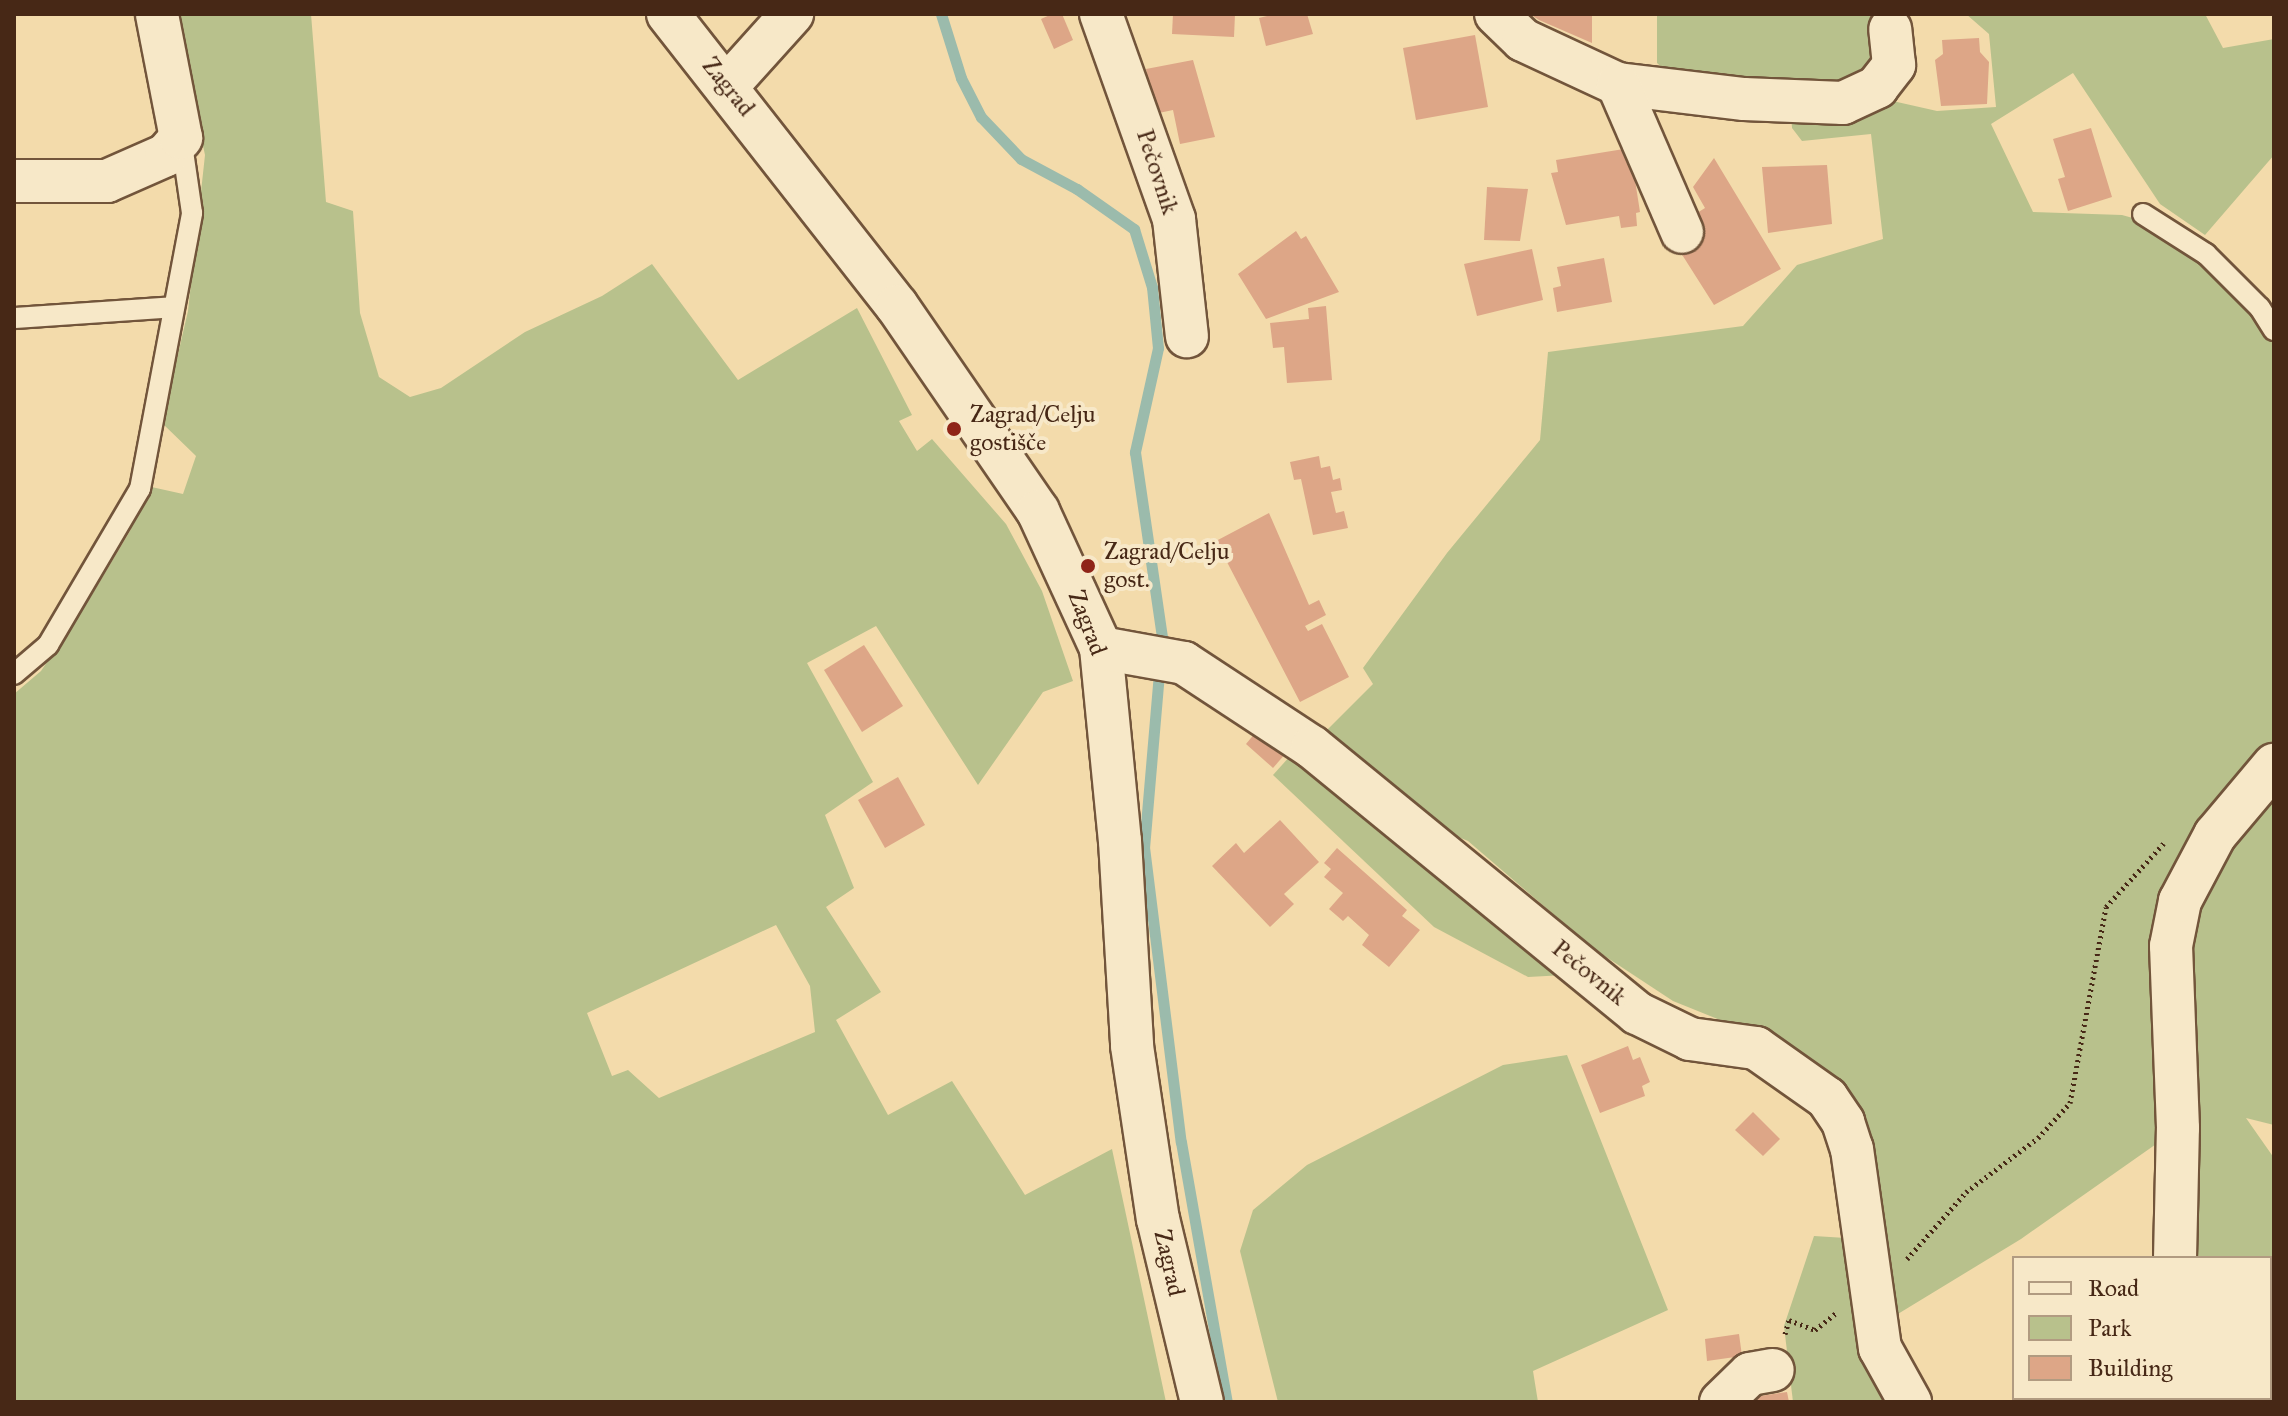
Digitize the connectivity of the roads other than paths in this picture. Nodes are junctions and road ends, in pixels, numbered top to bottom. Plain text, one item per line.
1 (157, 14) edge
2 (668, 14) edge
3 (792, 14) edge
4 (1101, 14) edge
5 (1496, 14) edge
6 (1890, 29) dead end
7 (1618, 84) junction
8 (728, 85) junction
9 (181, 138) junction
10 (14, 181) edge
11 (2143, 214) dead end
12 (1682, 232) dead end
13 (174, 307) junction
14 (14, 318) edge
15 (2274, 330) edge
16 (1187, 336) dead end
17 (1101, 648) junction
18 (14, 674) edge
19 (2274, 765) edge
20 (2175, 1256) edge
21 (1773, 1370) dead end
22 (1202, 1402) edge
23 (1721, 1402) edge
24 (1910, 1402) edge

1 - 9 street
2 - 8 street, Zagrad
3 - 8 street
4 - 16 street, Pečovnik
5 - 7 street
6 - 7 street
7 - 12 street
8 - 17 street, Zagrad
9 - 10 street
9 - 13 lane
11 - 15 lane
13 - 14 lane
13 - 18 lane
17 - 22 street, Zagrad
17 - 24 street, Pečovnik
19 - 20 street
21 - 23 street

